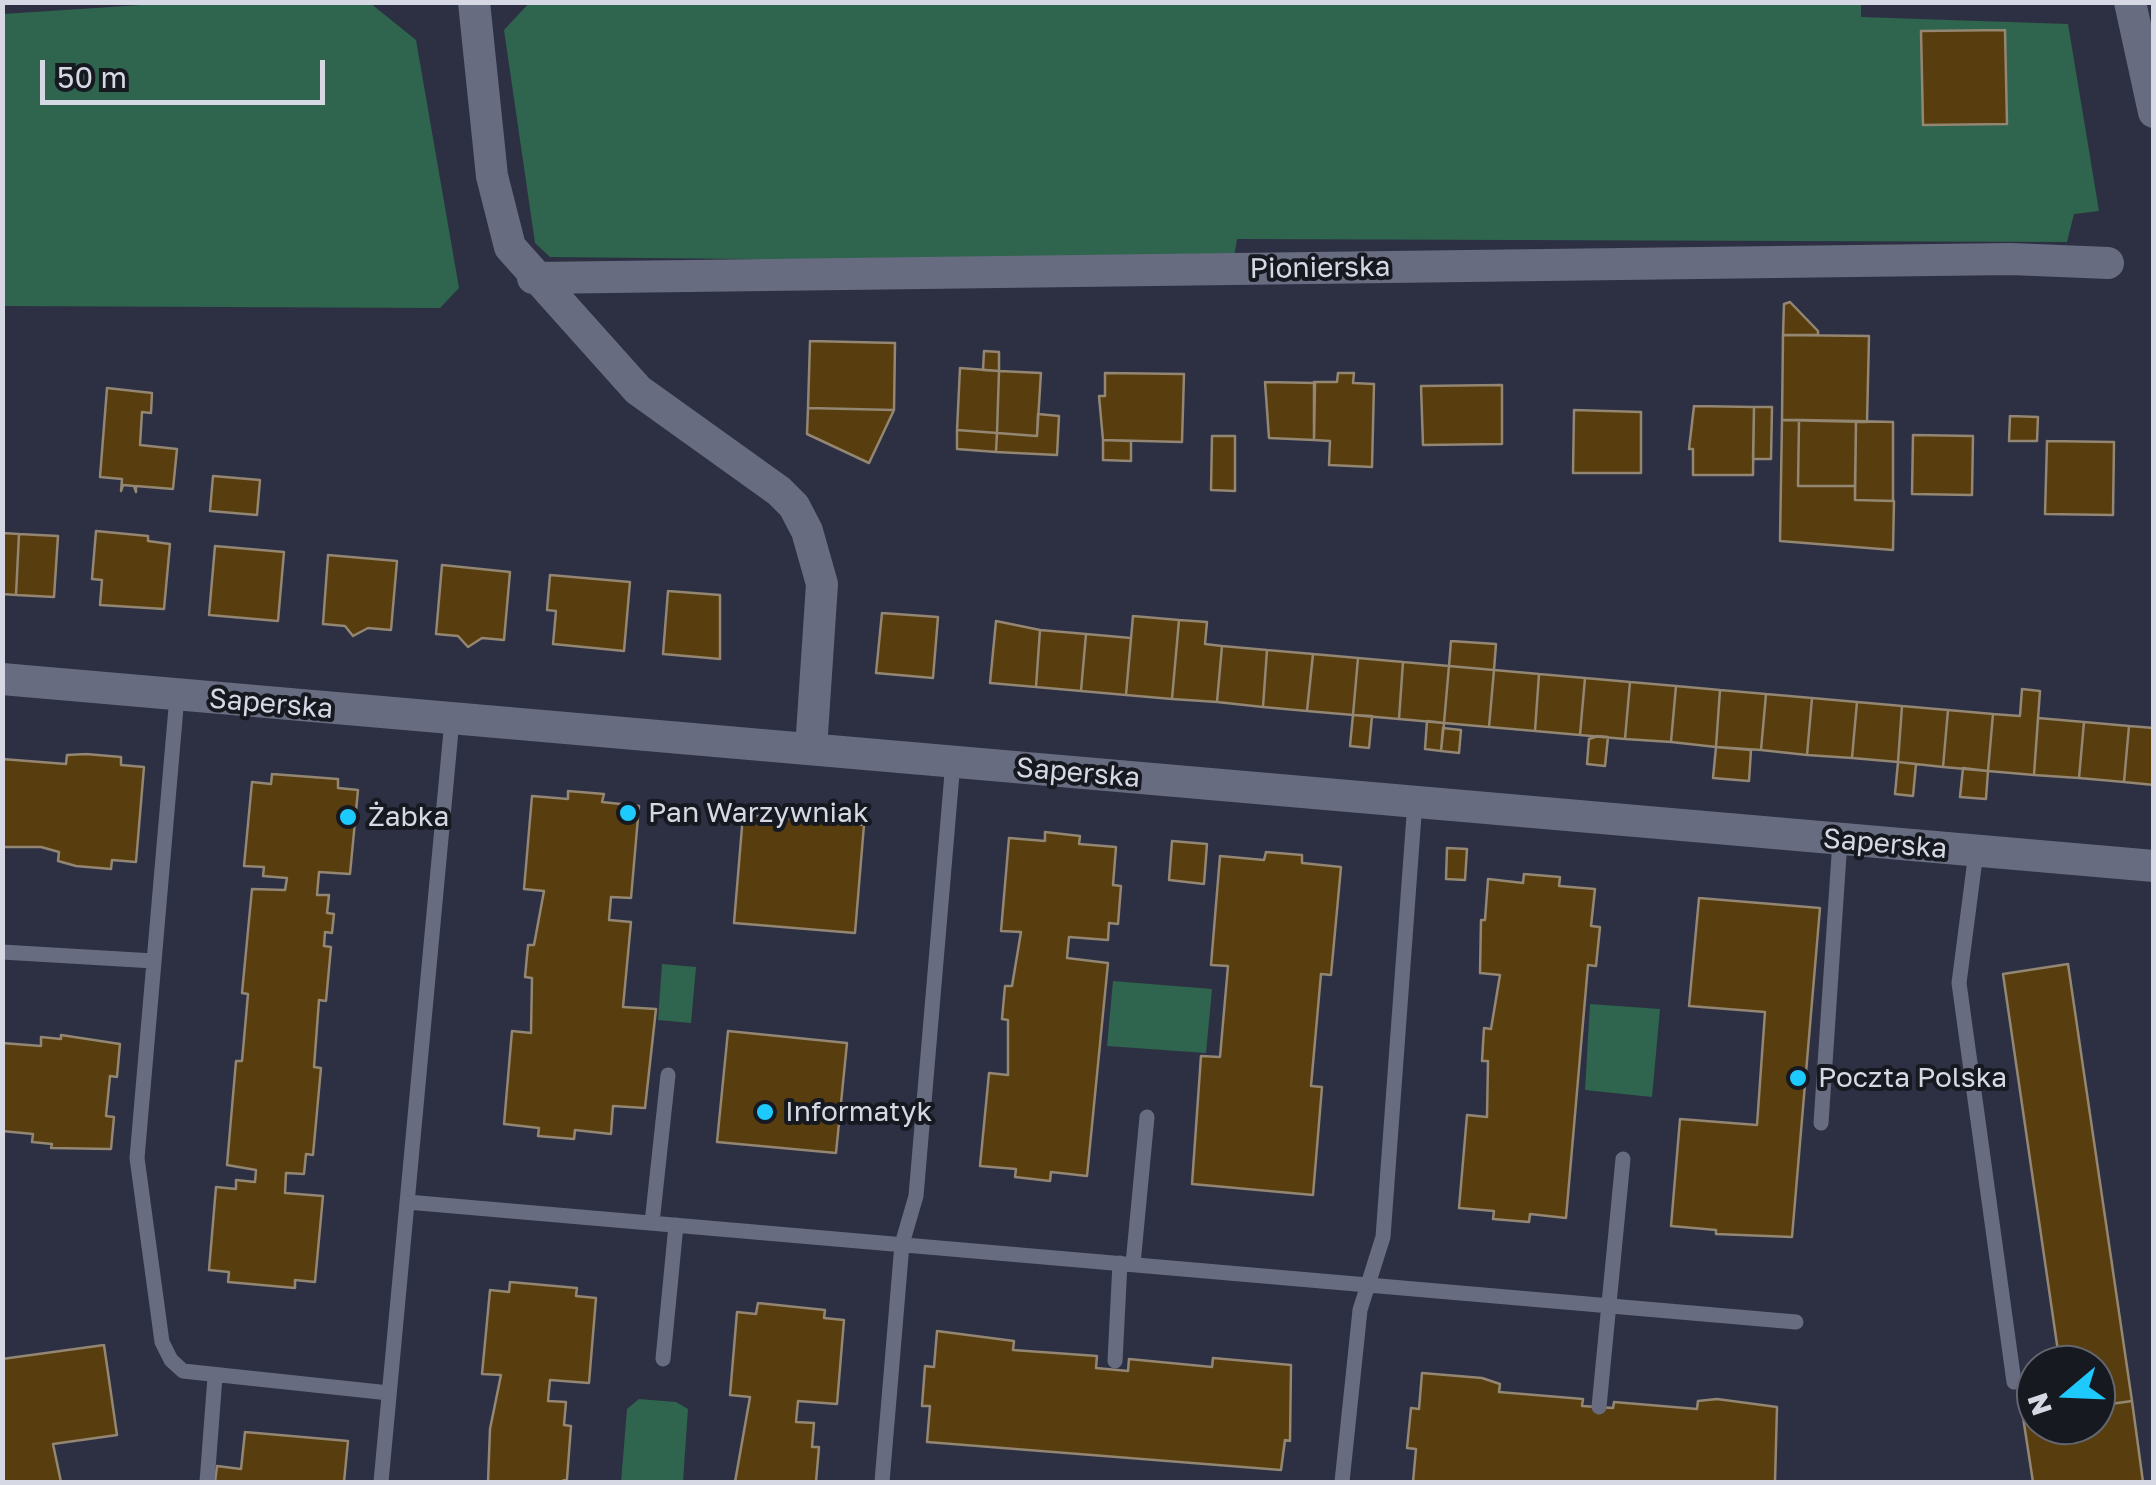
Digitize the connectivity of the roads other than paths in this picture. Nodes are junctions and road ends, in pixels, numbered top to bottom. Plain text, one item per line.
1 (474, 2) edge
2 (2136, 11) edge
3 (2154, 112) edge
4 (2108, 263) dead end
5 (533, 278) junction
6 (2, 679) edge
7 (177, 696) junction
8 (452, 720) junction
9 (811, 749) junction
10 (953, 762) junction
11 (1415, 802) junction
12 (1840, 840) junction
13 (1976, 852) junction
14 (2154, 866) edge
15 (2, 952) edge
16 (154, 961) junction
17 (668, 1075) dead end
18 (1146, 1118) dead end
19 (1822, 1123) dead end
20 (1623, 1159) dead end
21 (407, 1202) junction
22 (652, 1223) junction
23 (676, 1225) junction
24 (902, 1244) junction
25 (1127, 1264) junction
26 (1368, 1284) junction
27 (1609, 1306) junction
28 (1796, 1322) dead end
29 (663, 1358) dead end
30 (1115, 1361) dead end
31 (215, 1377) junction
32 (2014, 1382) dead end
33 (389, 1393) junction
34 (1599, 1407) dead end
35 (206, 1482) edge
36 (381, 1482) edge
37 (882, 1482) edge
38 (1342, 1482) edge

1 - 5 street
2 - 3 street
4 - 5 street, Pionierska
5 - 9 street
6 - 7 street, Saperska
7 - 8 street, Saperska
7 - 16 lane
8 - 9 street, Saperska
8 - 21 lane
9 - 10 street, Saperska
10 - 11 street, Saperska
10 - 24 lane
11 - 12 street, Saperska
11 - 26 lane
12 - 13 street, Saperska
12 - 19 lane
13 - 14 street, Saperska
13 - 32 lane
15 - 16 lane
16 - 31 lane
17 - 22 lane
18 - 25 lane
20 - 27 lane
21 - 22 lane
21 - 33 lane
22 - 23 lane
23 - 24 lane
23 - 29 lane
24 - 25 lane
24 - 37 lane
25 - 26 lane
25 - 30 lane
26 - 27 lane
26 - 38 lane
27 - 28 lane
27 - 34 lane
31 - 33 lane
31 - 35 lane
33 - 36 lane

